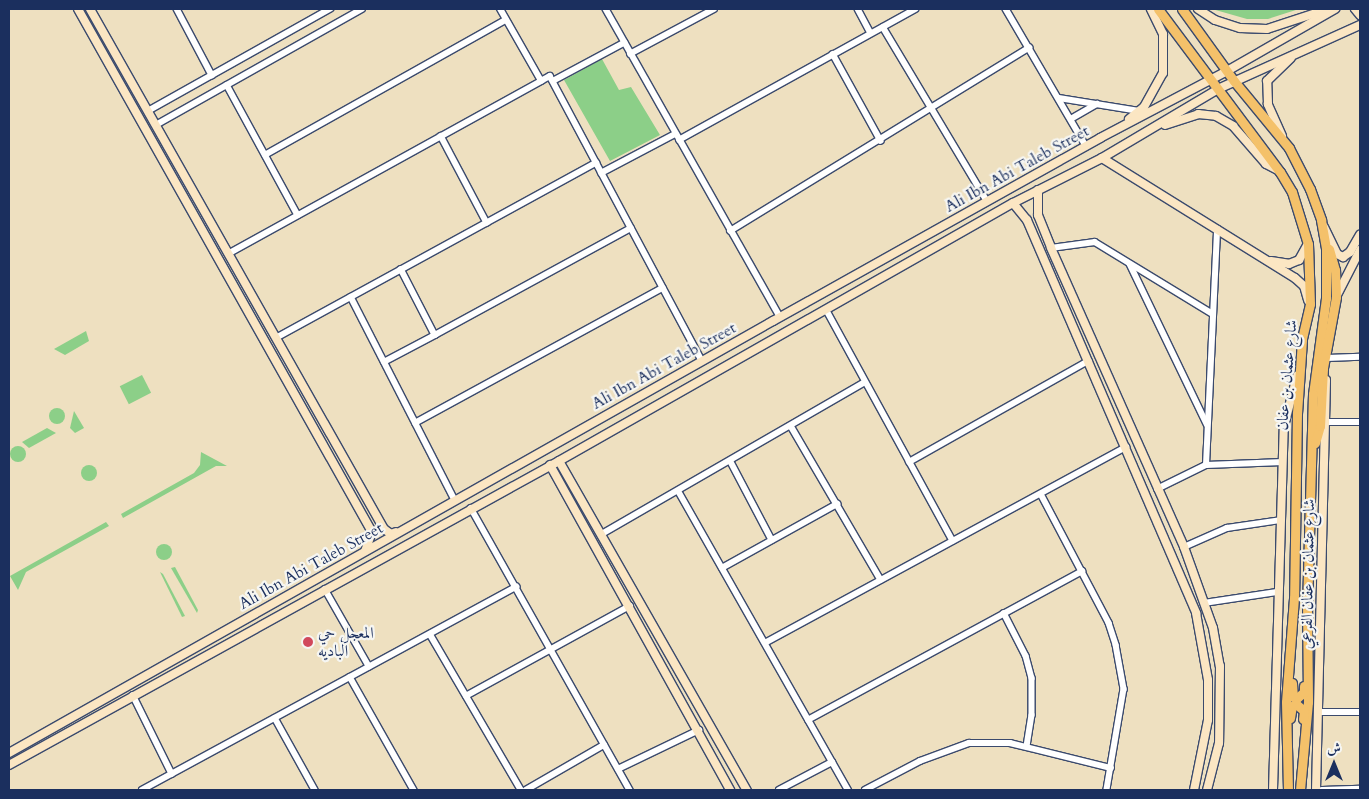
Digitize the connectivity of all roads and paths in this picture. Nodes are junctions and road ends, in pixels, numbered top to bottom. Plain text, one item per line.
1 (78, 9) edge
2 (90, 9) edge
3 (177, 9) edge
4 (330, 9) edge
5 (362, 9) edge
6 (500, 9) edge
7 (606, 9) edge
8 (714, 9) edge
9 (858, 9) edge
10 (915, 9) edge
11 (1006, 9) edge
12 (1151, 9) edge
13 (1158, 9) edge
14 (1182, 9) edge
15 (1198, 9) edge
16 (1327, 9) edge
17 (1335, 9) edge
18 (1355, 9) edge
19 (1360, 15) edge
20 (506, 20) junction
21 (1360, 26) edge
22 (883, 27) junction
23 (871, 33) junction
24 (624, 43) junction
25 (1308, 46) junction
26 (1029, 48) junction
27 (630, 54) junction
28 (833, 54) junction
29 (1227, 71) junction
30 (212, 76) junction
31 (1211, 80) junction
32 (540, 81) junction
33 (1234, 81) junction
34 (553, 82) junction
35 (227, 85) junction
36 (1218, 89) junction
37 (1058, 98) junction
38 (1097, 104) junction
39 (930, 110) junction
40 (1139, 111) junction
41 (148, 112) junction
42 (1071, 119) junction
43 (156, 125) junction
44 (1116, 129) junction
45 (675, 134) junction
46 (1140, 135) junction
47 (441, 136) junction
48 (679, 140) junction
49 (881, 141) junction
50 (1086, 146) junction
51 (1289, 148) junction
52 (265, 154) junction
53 (1102, 158) junction
54 (596, 163) junction
55 (1280, 172) junction
56 (601, 173) junction
57 (1038, 190) junction
58 (987, 201) junction
59 (1013, 203) junction
60 (298, 215) junction
61 (1038, 215) junction
62 (1027, 220) junction
63 (1321, 220) junction
64 (486, 223) junction
65 (631, 228) junction
66 (1216, 229) junction
67 (730, 231) junction
68 (1360, 235) edge
69 (1308, 244) junction
70 (1051, 248) junction
71 (1360, 250) edge
72 (228, 254) junction
73 (1258, 257) junction
74 (1130, 264) junction
75 (401, 270) junction
76 (663, 288) junction
77 (1336, 296) junction
78 (350, 297) junction
79 (1310, 304) junction
80 (826, 308) junction
81 (1213, 314) junction
82 (780, 317) junction
83 (435, 335) junction
84 (276, 338) junction
85 (1360, 357) edge
86 (1327, 358) junction
87 (702, 361) junction
88 (1088, 361) junction
89 (384, 362) junction
90 (1300, 362) junction
91 (864, 383) junction
92 (1326, 422) junction
93 (1360, 422) edge
94 (415, 423) junction
95 (791, 426) junction
96 (1208, 427) junction
97 (1126, 447) junction
98 (1311, 455) junction
99 (559, 461) junction
100 (731, 462) junction
101 (909, 462) junction
102 (1282, 462) junction
103 (550, 465) junction
104 (1206, 465) junction
105 (1157, 489) junction
106 (679, 492) junction
107 (1041, 494) junction
108 (455, 500) junction
109 (837, 504) junction
110 (471, 508) junction
111 (1281, 520) junction
112 (400, 531) junction
113 (602, 534) junction
114 (772, 540) junction
115 (953, 542) junction
116 (1184, 547) junction
117 (365, 551) junction
118 (722, 568) junction
119 (1082, 571) junction
120 (881, 580) junction
121 (516, 587) junction
122 (325, 589) junction
123 (1278, 592) junction
124 (1294, 598) junction
125 (1307, 602) junction
126 (1204, 603) junction
127 (630, 606) junction
128 (1004, 613) junction
129 (430, 634) junction
130 (765, 643) junction
131 (550, 649) junction
132 (369, 666) junction
133 (350, 676) junction
134 (133, 695) junction
135 (466, 696) junction
136 (1318, 712) junction
137 (1360, 712) edge
138 (275, 718) junction
139 (808, 720) junction
140 (699, 730) junction
141 (604, 746) junction
142 (1027, 747) junction
143 (9, 753) edge
144 (832, 762) junction
145 (9, 765) edge
146 (1112, 768) junction
147 (618, 769) junction
148 (172, 774) junction
149 (1301, 788) edge
150 (1360, 789) edge
151 (142, 790) edge
152 (315, 790) edge
153 (414, 790) edge
154 (521, 790) edge
155 (526, 790) edge
156 (630, 790) edge
157 (730, 790) edge
158 (747, 790) edge
159 (779, 790) edge
160 (848, 790) edge
161 (865, 790) edge
162 (1107, 790) edge
163 (1194, 790) edge
164 (1207, 790) edge
165 (1273, 790) edge
166 (1288, 790) edge
167 (1316, 790) edge
168 (1322, 790) edge

1 - 117 street
2 - 41 street
3 - 30 street
4 - 30 street
5 - 35 street
6 - 20 street
7 - 24 street
8 - 27 street
9 - 23 street
10 - 22 street
11 - 26 street
12 - 40 street
13 - 31 main road, شارع عثمان بن عفان
14 - 29 main road, شارع عثمان بن عفان
15 - 16 street
17 - 29 street, Ali Ibn Abi Taleb Street
18 - 19 street
20 - 32 street
20 - 52 street
21 - 25 street
22 - 23 street
22 - 39 street
23 - 28 street
24 - 27 street
24 - 34 street
25 - 33 street
25 - 51 street
26 - 37 street
26 - 39 street
27 - 45 street
28 - 48 street
28 - 49 street
29 - 31 street, Ali Ibn Abi Taleb Street
29 - 33 main road, شارع عثمان بن عفان
30 - 41 street
31 - 36 main road, شارع عثمان بن عفان
31 - 44 street, Ali Ibn Abi Taleb Street
32 - 34 street
32 - 47 street
33 - 36 street
33 - 51 main road, شارع عثمان بن عفان
34 - 54 street
35 - 43 street
35 - 52 street
36 - 46 street
36 - 55 main road, شارع عثمان بن عفان
37 - 38 street
37 - 42 street
38 - 40 street
38 - 42 street
39 - 49 street
39 - 58 street
40 - 44 street
41 - 43 street
42 - 50 street
43 - 72 street
44 - 50 street, Ali Ibn Abi Taleb Street
45 - 48 street
45 - 56 street
46 - 53 street, Ali Ibn Abi Taleb Street
46 - 55 street
47 - 60 street
47 - 64 street
48 - 67 street
49 - 67 street
50 - 58 street, Ali Ibn Abi Taleb Street
51 - 63 main road, شارع عثمان بن عفان
52 - 60 street
53 - 57 street, Ali Ibn Abi Taleb Street
53 - 66 street
54 - 56 street
54 - 64 street
55 - 69 main road, شارع عثمان بن عفان
56 - 65 street
57 - 59 street, Ali Ibn Abi Taleb Street
57 - 61 street
58 - 82 street, Ali Ibn Abi Taleb Street
59 - 62 street
59 - 80 street, Ali Ibn Abi Taleb Street
60 - 72 street
61 - 62 street
61 - 70 street
62 - 88 street
63 - 68 street
63 - 77 main road
63 - 98 main road, شارع عثمان بن عفان
64 - 75 street
65 - 76 street
65 - 83 street
66 - 73 street
66 - 81 street
67 - 82 street
69 - 73 street
69 - 79 main road, شارع عثمان بن عفان
70 - 74 street
70 - 105 street
71 - 77 street
72 - 84 street
73 - 79 street
74 - 81 street
74 - 96 street
75 - 78 street
75 - 83 street
76 - 87 street
76 - 94 street
77 - 86 main road
78 - 84 street
78 - 89 street
79 - 90 main road, شارع عثمان بن عفان
80 - 91 street
80 - 99 street, Ali Ibn Abi Taleb Street
81 - 96 street
82 - 87 street, Ali Ibn Abi Taleb Street
83 - 89 street
84 - 112 street
85 - 86 street
86 - 92 street, شارع عثمان بن عفان الفرعي
86 - 98 main road
87 - 108 street, Ali Ibn Abi Taleb Street
88 - 97 street
88 - 101 street
89 - 94 street
90 - 102 street, شارع عثمان بن عفان الفرعي
90 - 124 main road, شارع عثمان بن عفان
91 - 95 street
91 - 101 street
92 - 93 street
92 - 136 street, شارع عثمان بن عفان الفرعي
94 - 108 street
95 - 100 street
95 - 109 street
96 - 104 street
97 - 107 street
97 - 163 street
98 - 125 main road, شارع عثمان بن عفان
99 - 103 street, Ali Ibn Abi Taleb Street
99 - 113 street
100 - 106 street
100 - 114 street
101 - 115 street
102 - 104 street
102 - 111 street, شارع عثمان بن عفان الفرعي
103 - 110 street, Ali Ibn Abi Taleb Street
103 - 127 street
104 - 105 street
105 - 116 street
106 - 113 street
106 - 118 street
107 - 115 street
107 - 119 street
108 - 112 street, Ali Ibn Abi Taleb Street
109 - 114 street
109 - 120 street
110 - 121 street
110 - 122 street, Ali Ibn Abi Taleb Street
111 - 116 street
111 - 123 street, شارع عثمان بن عفان الفرعي
112 - 117 street, Ali Ibn Abi Taleb Street
113 - 158 street
114 - 118 street
115 - 120 street
116 - 126 street
117 - 143 street, Ali Ibn Abi Taleb Street
118 - 130 street
119 - 128 street
119 - 146 street
120 - 130 street
121 - 129 street
121 - 131 street
122 - 132 street
122 - 134 street, Ali Ibn Abi Taleb Street
123 - 126 street
123 - 165 street, شارع عثمان بن عفان الفرعي
124 - 125 main road
124 - 166 main road, شارع عثمان بن عفان
125 - 149 main road, شارع عثمان بن عفان
126 - 164 street
127 - 131 street
127 - 140 street
128 - 139 street
128 - 142 street
129 - 132 street
129 - 135 street
130 - 139 street
131 - 135 street
131 - 141 street
132 - 133 street
133 - 138 street
133 - 153 street
134 - 145 street, Ali Ibn Abi Taleb Street
134 - 148 street
135 - 154 street
136 - 137 street
136 - 167 street, شارع عثمان بن عفان الفرعي
138 - 148 street
138 - 152 street
139 - 144 street
140 - 147 street
140 - 157 street
141 - 147 street
141 - 155 street
142 - 146 street
142 - 161 street
144 - 159 street
144 - 160 street
146 - 162 street
147 - 156 street
148 - 151 street
149 - 166 main road
150 - 168 street

